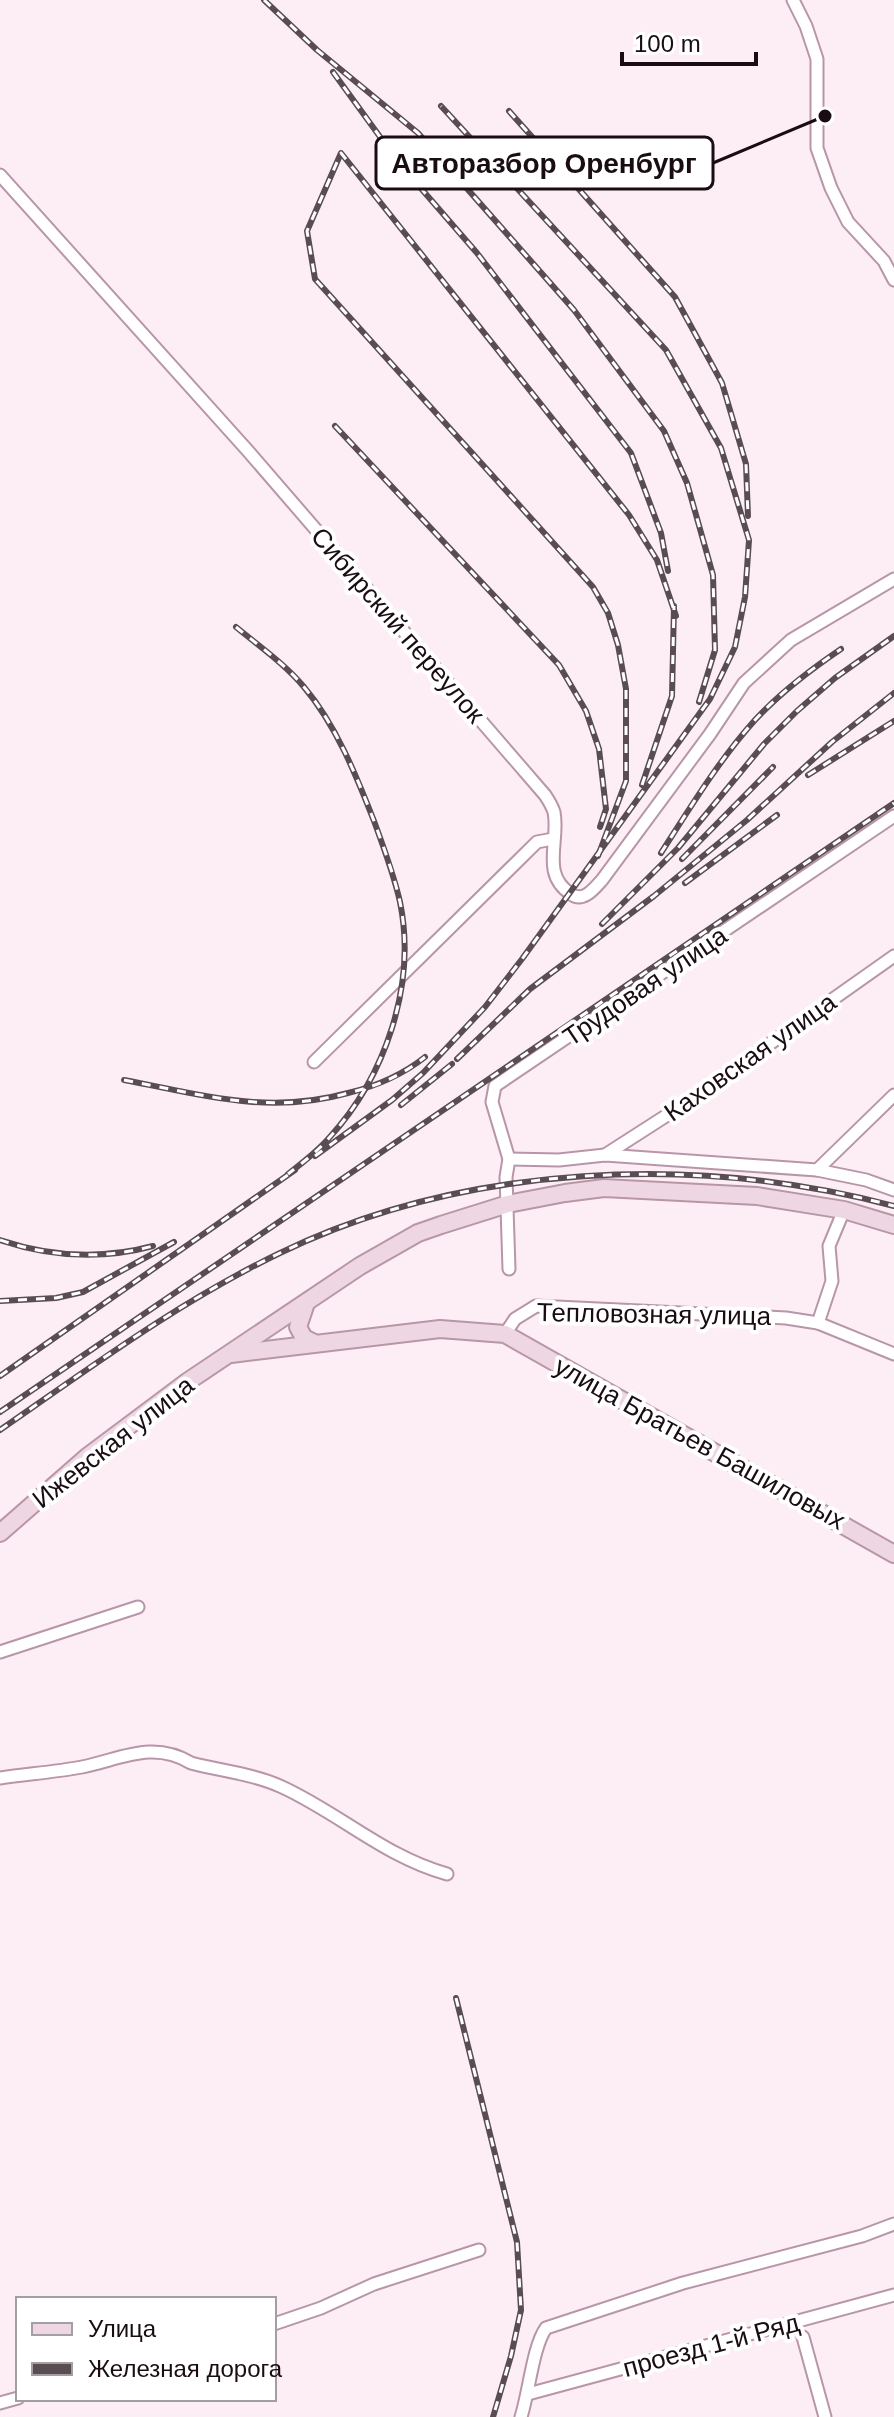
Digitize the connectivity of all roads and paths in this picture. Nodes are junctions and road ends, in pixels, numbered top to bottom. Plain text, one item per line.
1 (793, 0) edge
2 (0, 175) edge
3 (894, 280) edge
4 (894, 579) edge
5 (894, 816) edge
6 (553, 839) junction
7 (894, 956) edge
8 (314, 1062) dead end
9 (894, 1095) edge
10 (605, 1155) junction
11 (509, 1159) junction
12 (817, 1170) junction
13 (894, 1190) edge
14 (508, 1204) junction
15 (844, 1210) junction
16 (894, 1225) edge
17 (509, 1269) dead end
18 (306, 1301) junction
19 (818, 1323) junction
20 (505, 1334) junction
21 (314, 1343) junction
22 (229, 1354) junction
23 (894, 1354) edge
24 (0, 1533) edge
25 (894, 1554) edge
26 (138, 1607) dead end
27 (0, 1652) edge
28 (0, 1778) edge
29 (447, 1874) dead end
30 (894, 2224) edge
31 (479, 2250) dead end
32 (894, 2295) edge
33 (276, 2323) edge
34 (803, 2337) dead end
35 (528, 2394) junction
36 (521, 2417) edge
37 (825, 2417) edge

1 - 3 street
2 - 6 street, Сибирский переулок
4 - 6 street, Сибирский переулок
5 - 11 street, Трудовая улица
6 - 8 street
7 - 10 street, Каховская улица
9 - 12 street
10 - 11 street
10 - 12 street
11 - 14 street, Трудовая улица
12 - 13 street
14 - 15 street, Ижевская улица
14 - 17 street, Трудовая улица
14 - 18 street, Ижевская улица
15 - 16 street, Ижевская улица
15 - 19 street
18 - 21 street
18 - 22 street, Ижевская улица
19 - 20 street, Тепловозная улица
19 - 23 street, Тепловозная улица
20 - 21 street, Тепловозная улица
20 - 25 street, улица Братьев Башиловых
21 - 22 street, Тепловозная улица
22 - 24 street, Ижевская улица
26 - 27 street
28 - 29 street
30 - 35 street
31 - 33 street
32 - 35 street, проезд 1-й Ряд
34 - 37 street
35 - 36 street

